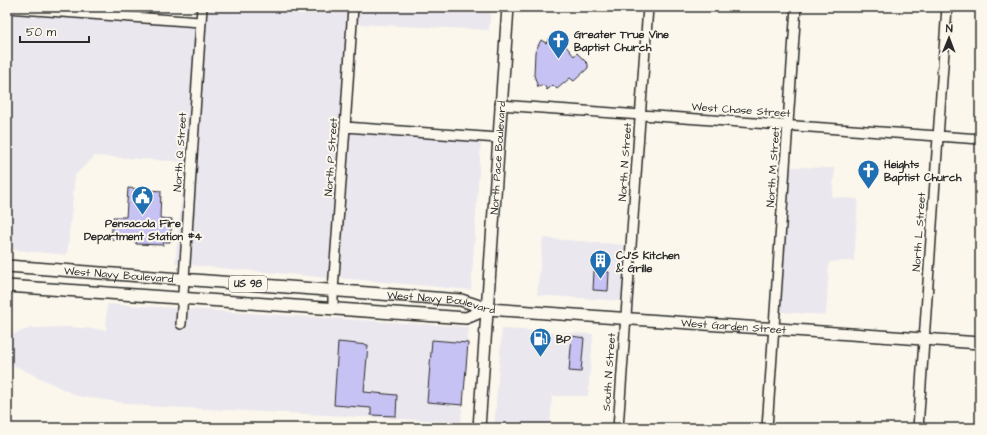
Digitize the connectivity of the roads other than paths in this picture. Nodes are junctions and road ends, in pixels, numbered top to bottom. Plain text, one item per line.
1 (202, 7) edge
2 (353, 7) edge
3 (508, 7) edge
4 (648, 7) edge
5 (796, 7) edge
6 (947, 7) edge
7 (7, 8) edge
8 (200, 22) junction
9 (500, 105) junction
10 (640, 115) junction
11 (788, 126) junction
12 (345, 127) junction
13 (938, 136) junction
14 (498, 138) junction
15 (980, 139) edge
16 (7, 266) edge
17 (184, 279) junction
18 (7, 286) edge
19 (333, 290) junction
20 (183, 299) junction
21 (333, 309) junction
22 (488, 309) junction
23 (625, 318) junction
24 (181, 324) dead end
25 (774, 329) junction
26 (924, 339) junction
27 (980, 343) edge
28 (479, 428) edge
29 (618, 428) edge
30 (767, 428) edge
31 (918, 428) edge

1 - 8 street, North Q Street
2 - 12 street, North P Street
3 - 9 main road, North Pace Boulevard
4 - 10 street, North N Street
5 - 11 street, North M Street
6 - 13 street, North L Street
7 - 8 street
8 - 17 street, North Q Street
9 - 10 street, West Chase Street
9 - 14 main road, North Pace Boulevard
10 - 11 street, West Chase Street
10 - 23 street, North N Street
11 - 13 street, West Chase Street
11 - 25 street, North M Street
12 - 14 street
12 - 19 street, North P Street
13 - 15 street, West Chase Street
13 - 26 street, North L Street
14 - 22 main road, North Pace Boulevard
16 - 17 main road, West Navy Boulevard / US 98
17 - 19 main road, West Navy Boulevard / US 98
17 - 20 street, North Q Street
18 - 20 main road, West Navy Boulevard / US 98
19 - 21 street, North P Street
19 - 22 main road, West Navy Boulevard / US 98
20 - 21 main road, West Navy Boulevard / US 98
20 - 24 street, North Q Street
21 - 22 main road, West Navy Boulevard / US 98
22 - 23 main road, West Garden Street
22 - 28 main road, North Pace Boulevard
23 - 25 main road, West Garden Street
23 - 29 street, South N Street
25 - 26 main road, West Garden Street
25 - 30 street, North M Street
26 - 27 main road, West Garden Street
26 - 31 street, North L Street

